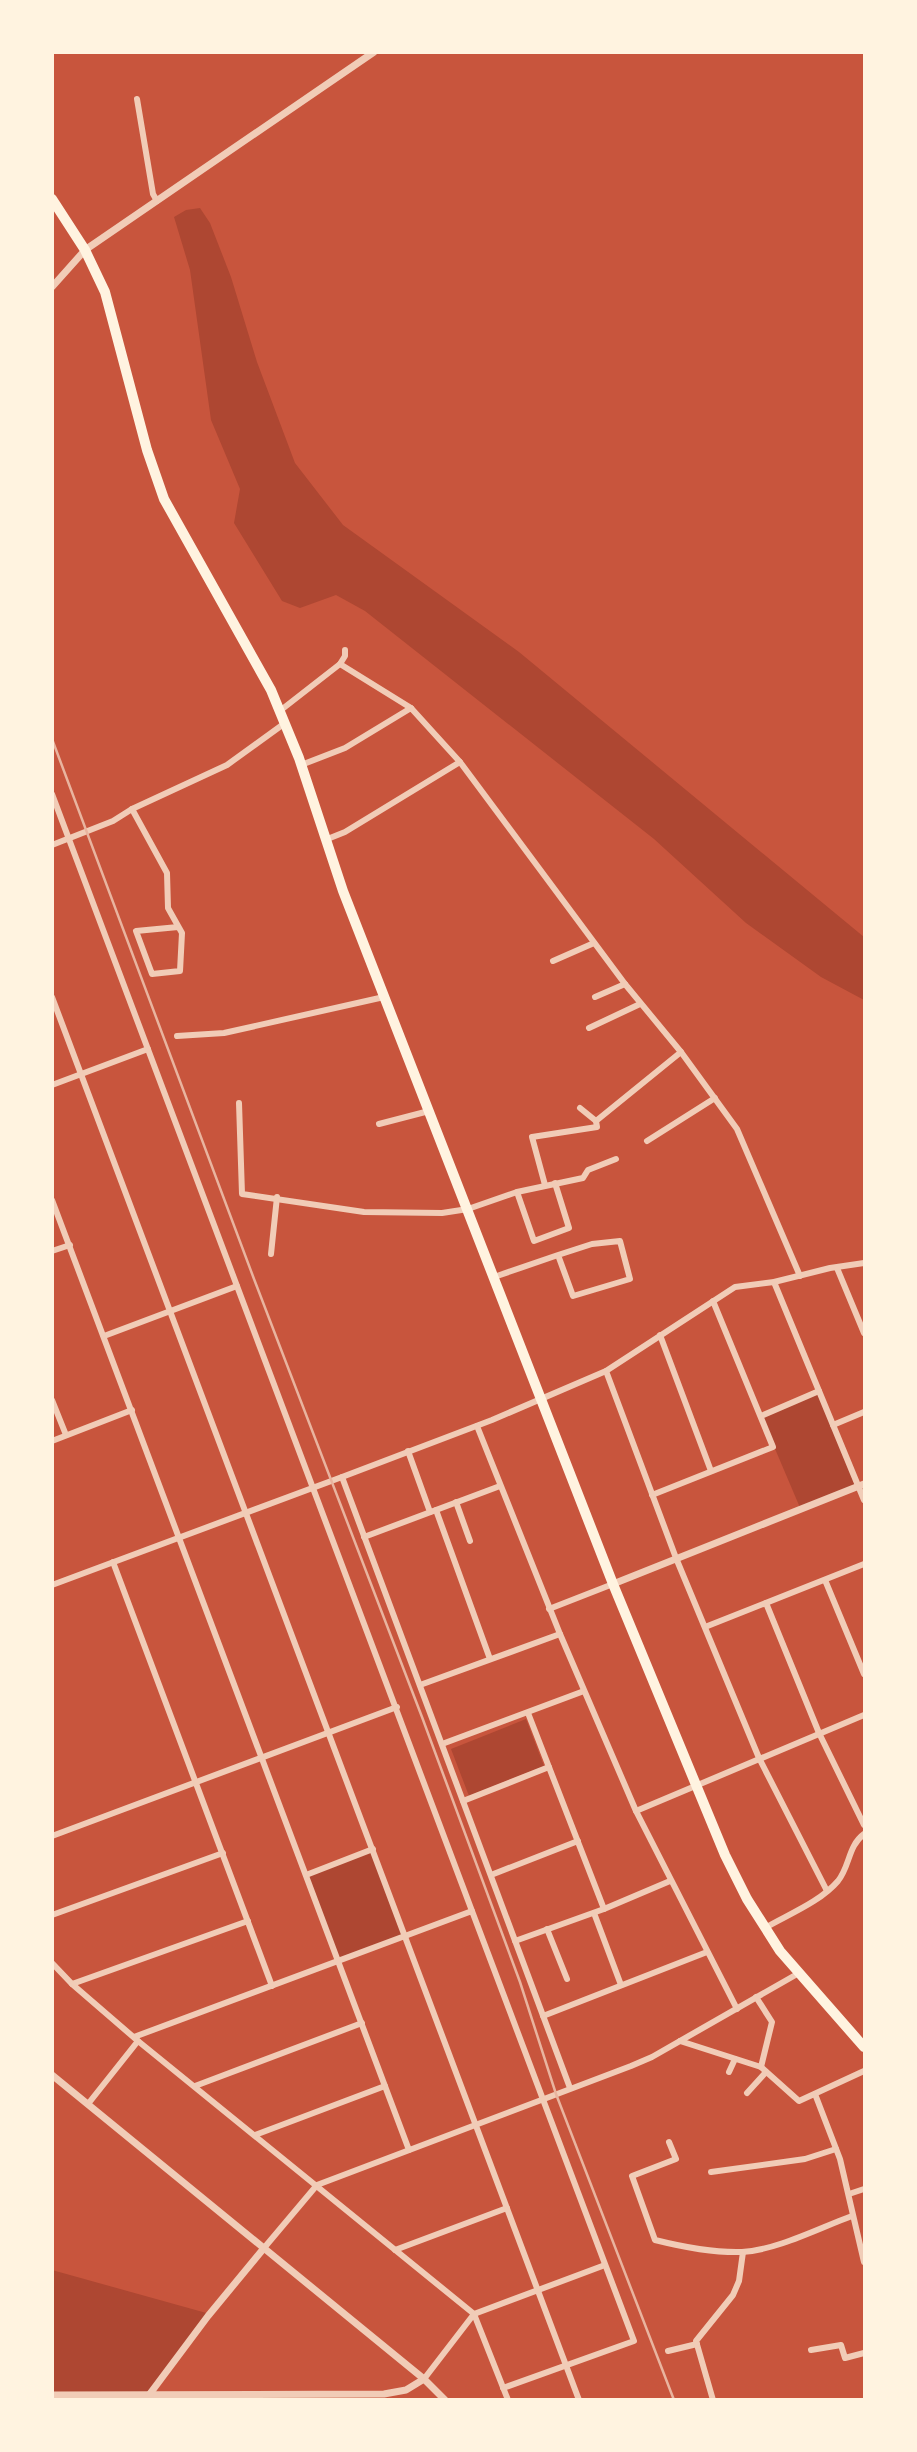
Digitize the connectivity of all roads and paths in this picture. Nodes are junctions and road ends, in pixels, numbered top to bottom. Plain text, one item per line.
1 (374, 52) edge
2 (137, 99) dead end
3 (52, 199) edge
4 (157, 201) junction
5 (85, 250) junction
6 (52, 287) edge
7 (345, 650) dead end
8 (340, 664) junction
9 (411, 708) junction
10 (281, 710) junction
11 (286, 723) junction
12 (460, 762) junction
13 (301, 765) junction
14 (52, 794) edge
15 (132, 809) junction
16 (69, 838) junction
17 (325, 840) junction
18 (52, 845) edge
19 (178, 927) junction
20 (594, 943) junction
21 (553, 961) dead end
22 (625, 984) junction
23 (52, 997) edge
24 (384, 997) junction
25 (595, 997) dead end
26 (640, 1004) junction
27 (589, 1028) dead end
28 (177, 1036) dead end
29 (148, 1049) junction
30 (681, 1052) junction
31 (82, 1074) junction
32 (52, 1085) edge
33 (715, 1098) junction
34 (239, 1103) dead end
35 (580, 1108) dead end
36 (429, 1111) junction
37 (597, 1121) junction
38 (379, 1124) dead end
39 (647, 1140) dead end
40 (616, 1159) dead end
41 (555, 1183) junction
42 (545, 1185) junction
43 (517, 1192) junction
44 (277, 1198) junction
45 (52, 1200) edge
46 (468, 1209) junction
47 (70, 1245) junction
48 (52, 1251) edge
49 (271, 1254) dead end
50 (558, 1255) junction
51 (864, 1262) edge
52 (837, 1268) junction
53 (800, 1276) junction
54 (494, 1277) junction
55 (774, 1282) junction
56 (237, 1286) junction
57 (713, 1301) junction
58 (171, 1310) junction
59 (864, 1333) edge
60 (660, 1335) junction
61 (104, 1336) junction
62 (606, 1371) junction
63 (819, 1391) junction
64 (541, 1397) junction
65 (52, 1399) edge
66 (132, 1410) junction
67 (864, 1412) edge
68 (761, 1416) junction
69 (833, 1425) junction
70 (477, 1426) junction
71 (66, 1436) junction
72 (52, 1441) edge
73 (408, 1451) junction
74 (711, 1471) junction
75 (342, 1477) junction
76 (862, 1485) edge
77 (500, 1486) junction
78 (314, 1487) junction
79 (652, 1495) junction
80 (864, 1500) edge
81 (456, 1502) junction
82 (433, 1511) junction
83 (247, 1512) junction
84 (365, 1536) junction
85 (179, 1538) junction
86 (470, 1541) dead end
87 (676, 1558) junction
88 (113, 1562) junction
89 (864, 1564) edge
90 (825, 1580) junction
91 (613, 1584) junction
92 (52, 1585) edge
93 (766, 1603) junction
94 (550, 1609) junction
95 (705, 1627) junction
96 (559, 1634) junction
97 (490, 1659) junction
98 (863, 1665) edge
99 (864, 1674) edge
100 (420, 1685) junction
101 (583, 1691) junction
102 (397, 1707) junction
103 (528, 1713) junction
104 (864, 1715) edge
105 (329, 1732) junction
106 (819, 1733) junction
107 (442, 1744) junction
108 (262, 1758) junction
109 (759, 1758) junction
110 (550, 1767) junction
111 (196, 1782) junction
112 (696, 1785) junction
113 (463, 1801) junction
114 (636, 1811) junction
115 (864, 1825) edge
116 (864, 1834) edge
117 (52, 1836) edge
118 (578, 1842) junction
119 (373, 1849) junction
120 (223, 1853) junction
121 (306, 1875) junction
122 (491, 1875) junction
123 (670, 1881) junction
124 (827, 1891) junction
125 (604, 1909) junction
126 (472, 1911) junction
127 (594, 1913) junction
128 (52, 1915) edge
129 (248, 1921) junction
130 (765, 1928) junction
131 (547, 1929) junction
132 (406, 1936) junction
133 (515, 1941) junction
134 (707, 1952) junction
135 (338, 1961) junction
136 (52, 1963) edge
137 (799, 1973) junction
138 (567, 1979) dead end
139 (72, 1984) junction
140 (621, 1985) junction
141 (272, 1986) junction
142 (756, 1997) junction
143 (737, 2009) junction
144 (543, 2016) junction
145 (362, 2023) junction
146 (136, 2039) junction
147 (680, 2041) junction
148 (864, 2047) edge
149 (735, 2059) junction
150 (764, 2069) junction
151 (864, 2071) edge
152 (729, 2072) dead end
153 (52, 2074) edge
154 (195, 2086) junction
155 (385, 2086) junction
156 (570, 2088) junction
157 (747, 2093) dead end
158 (815, 2094) junction
159 (542, 2099) junction
160 (89, 2104) junction
161 (477, 2125) junction
162 (255, 2135) junction
163 (669, 2142) dead end
164 (836, 2149) junction
165 (409, 2150) junction
166 (711, 2172) dead end
167 (317, 2185) junction
168 (864, 2189) edge
169 (849, 2194) junction
170 (507, 2208) junction
171 (852, 2216) junction
172 (861, 2243) edge
173 (264, 2248) junction
174 (395, 2250) junction
175 (743, 2252) junction
176 (864, 2262) edge
177 (606, 2265) junction
178 (539, 2292) junction
179 (474, 2314) junction
180 (697, 2344) junction
181 (811, 2350) dead end
182 (668, 2351) dead end
183 (864, 2353) edge
184 (566, 2367) junction
185 (424, 2379) junction
186 (503, 2388) junction
187 (52, 2395) edge
188 (149, 2395) junction
189 (168, 2397) edge
190 (385, 2397) edge
191 (445, 2399) edge
192 (508, 2399) edge
193 (579, 2399) edge
194 (713, 2399) edge

1 - 4 street
2 - 4 street
3 - 5 highway
4 - 5 street
5 - 6 street
5 - 10 highway
7 - 8 street
8 - 9 street
8 - 10 street
9 - 12 street
9 - 13 street
10 - 11 highway
11 - 13 highway
11 - 15 street
12 - 17 street
12 - 20 street
13 - 17 highway
14 - 16 street
15 - 16 street
15 - 19 street
16 - 18 street
16 - 29 street
17 - 24 highway
19 - 19 street
20 - 21 street
20 - 22 street
22 - 25 street
22 - 26 street
23 - 31 street
24 - 28 street
24 - 36 highway
26 - 27 street
26 - 30 street
29 - 31 street
29 - 56 street
30 - 33 street
30 - 37 street
31 - 32 street
31 - 58 street
33 - 39 street
33 - 53 street
34 - 44 street
35 - 37 street
36 - 38 street
36 - 46 highway
37 - 42 street
40 - 41 street
41 - 42 street
41 - 43 street
42 - 43 street
43 - 46 street
44 - 46 street
44 - 49 street
45 - 47 street
46 - 54 highway
47 - 48 street
47 - 61 street
50 - 50 street
50 - 54 street
51 - 52 street
52 - 53 street
52 - 59 street
53 - 55 street
54 - 64 highway
55 - 57 street
55 - 63 street
56 - 58 street
56 - 78 street
57 - 60 street
57 - 68 street
58 - 61 street
58 - 83 street
60 - 62 street
60 - 74 street
61 - 66 street
62 - 64 street
62 - 79 street
63 - 68 street
63 - 69 street
64 - 70 street
64 - 91 highway
65 - 71 street
66 - 71 street
66 - 85 street
67 - 69 street
68 - 74 street
69 - 76 street
70 - 73 street
70 - 77 street
71 - 72 street
73 - 75 street
73 - 82 street
74 - 79 street
75 - 78 street
75 - 84 street
76 - 80 street
76 - 87 street
77 - 81 street
77 - 94 street
78 - 83 street
78 - 102 street
79 - 87 street
81 - 82 street
81 - 86 street
82 - 84 street
82 - 97 street
83 - 85 street
83 - 105 street
84 - 100 street
85 - 88 street
85 - 108 street
87 - 91 street
87 - 95 street
88 - 92 street
88 - 111 street
89 - 90 street
90 - 93 street
90 - 98 street
91 - 94 street
91 - 112 highway
93 - 95 street
93 - 106 street
94 - 96 street
95 - 109 street
96 - 97 street
96 - 101 street
97 - 100 street
98 - 99 street
100 - 107 street
101 - 103 street
101 - 114 street
102 - 105 street
102 - 126 street
103 - 107 street
103 - 110 street
104 - 106 street
105 - 108 street
105 - 119 street
106 - 109 street
106 - 115 street
107 - 113 street
108 - 111 street
108 - 121 street
109 - 112 street
109 - 124 street
110 - 113 street
110 - 118 street
111 - 117 street
111 - 120 street
112 - 114 street
112 - 130 highway
113 - 122 street
114 - 123 street
116 - 124 street
118 - 122 street
118 - 125 street
119 - 121 street
119 - 132 street
120 - 128 street
120 - 129 street
121 - 135 street
122 - 133 street
123 - 125 street
123 - 134 street
124 - 130 street
125 - 127 street
126 - 132 street
126 - 159 street
127 - 131 street
127 - 140 street
129 - 139 street
129 - 141 street
130 - 137 highway
131 - 133 street
131 - 138 street
132 - 135 street
132 - 161 street
133 - 144 street
134 - 140 street
134 - 143 street
135 - 141 street
135 - 145 street
136 - 139 street
137 - 142 street
137 - 148 highway
139 - 146 street
140 - 144 street
141 - 146 street
142 - 143 street
142 - 150 street
143 - 147 street
144 - 156 street
145 - 154 street
145 - 155 street
146 - 154 street
146 - 160 street
147 - 149 street
147 - 156 street
149 - 150 street
149 - 152 street
150 - 157 street
150 - 158 street
151 - 158 street
153 - 160 street
154 - 162 street
155 - 162 street
155 - 165 street
156 - 159 street
158 - 164 street
159 - 161 street
159 - 177 street
160 - 173 street
161 - 165 street
161 - 170 street
162 - 167 street
163 - 175 street
164 - 166 street
164 - 169 street
165 - 167 street
167 - 173 street
167 - 174 street
168 - 169 street
169 - 171 street
170 - 174 street
170 - 178 street
171 - 172 street
171 - 175 street
172 - 176 street
173 - 185 street
173 - 188 street
174 - 179 street
175 - 180 street
177 - 178 street
177 - 184 street
178 - 179 street
178 - 184 street
179 - 185 street
179 - 186 street
180 - 182 street
180 - 194 street
181 - 183 street
184 - 186 street
184 - 193 street
185 - 190 street
185 - 191 street
186 - 192 street
187 - 188 street
188 - 189 street
189 - 190 street

